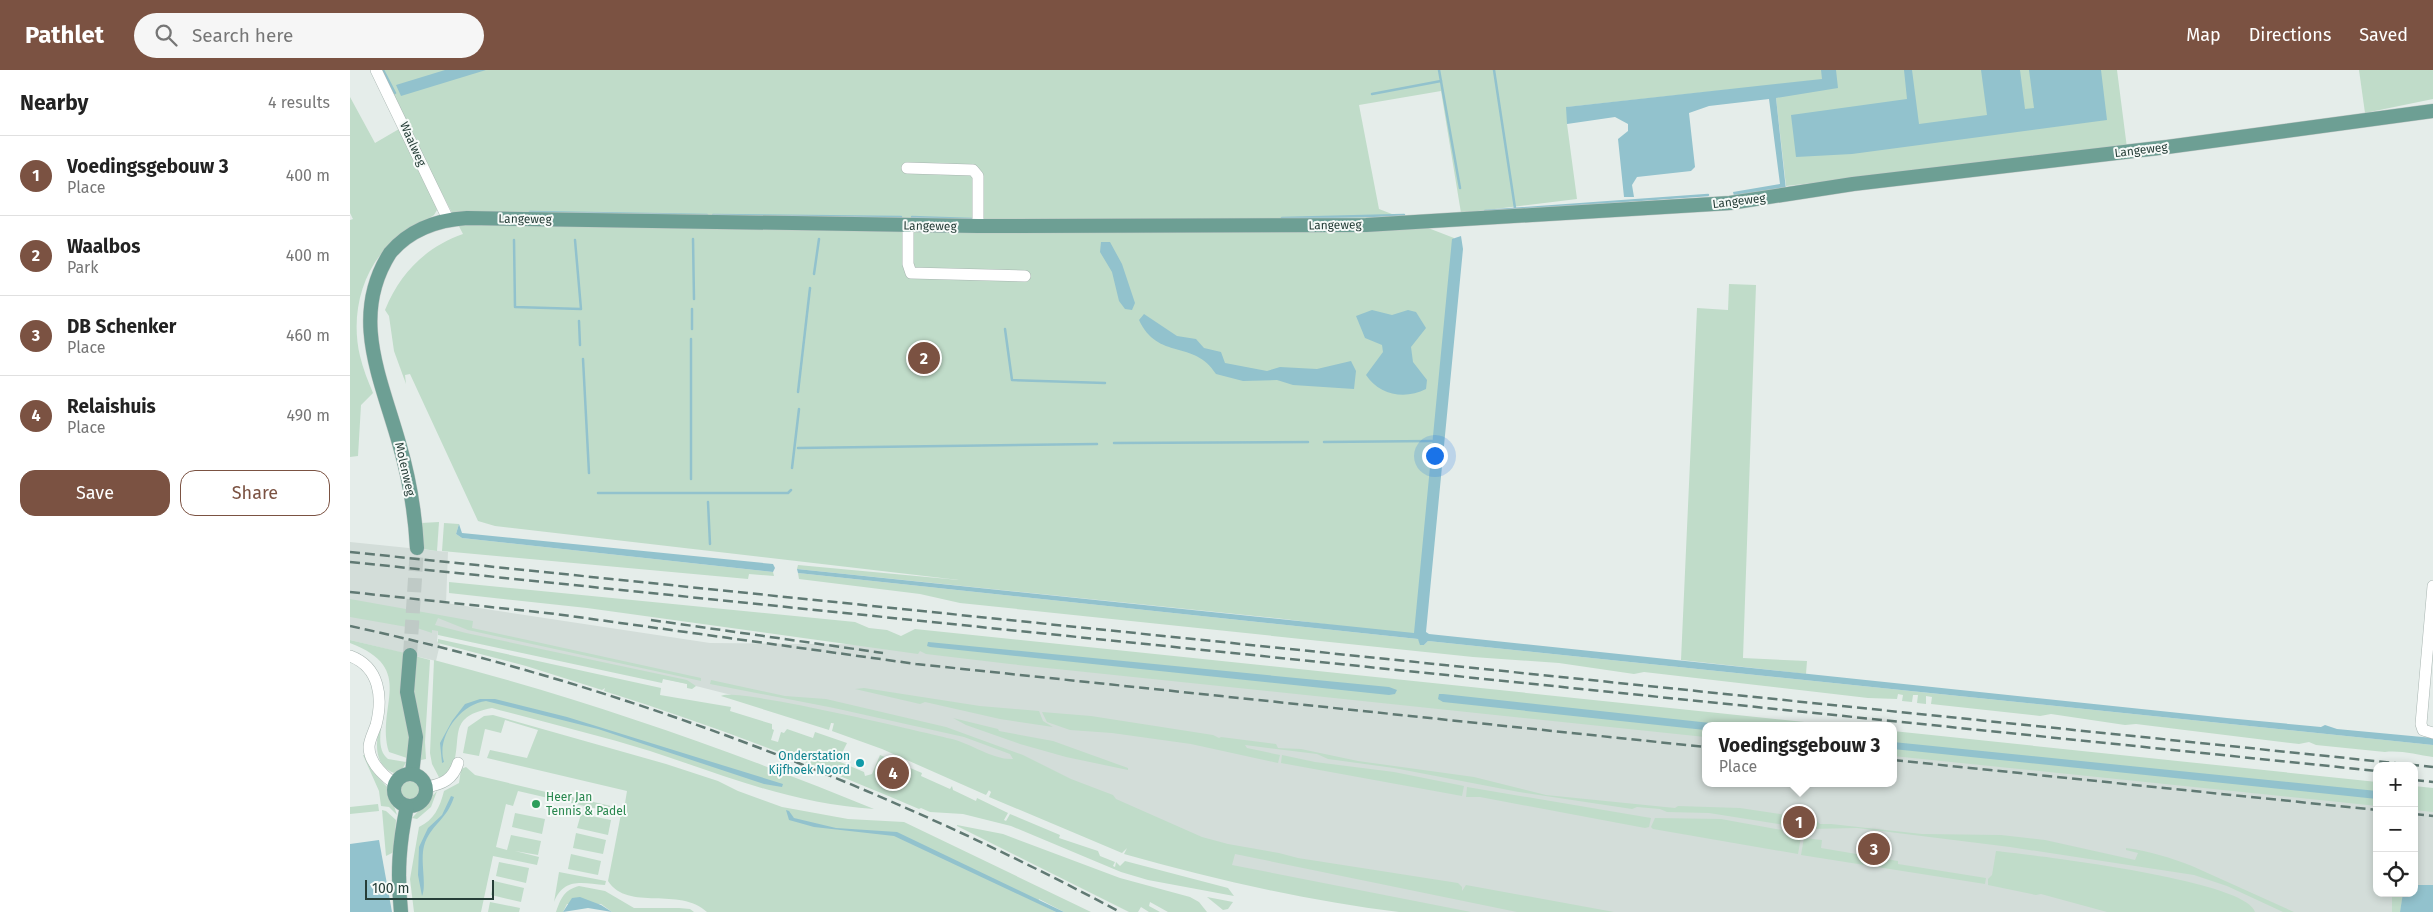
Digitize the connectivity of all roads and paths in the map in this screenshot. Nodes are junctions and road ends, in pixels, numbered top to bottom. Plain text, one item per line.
1 (376, 70) edge
2 (2433, 111) edge
3 (907, 168) dead end
4 (448, 219) junction
5 (908, 226) junction
6 (978, 226) junction
7 (1026, 276) dead end
8 (382, 393) joint
9 (417, 548) tunnel mouth
10 (2433, 586) edge
11 (410, 655) tunnel mouth
12 (350, 656) edge
13 (2433, 733) edge
14 (458, 763) dead end
15 (412, 774) junction
16 (395, 784) junction
17 (427, 788) junction
18 (407, 806) junction
19 (401, 912) edge

1 - 4 street, Waalweg
2 - 6 main road, Langeweg
3 - 6 street
4 - 5 main road, Langeweg
4 - 8 main road, Langeweg
5 - 6 main road, Langeweg
5 - 7 street
8 - 9 main road, Molenweg
10 - 13 street
11 - 15 main road
12 - 16 street
14 - 17 street
15 - 16 main road
15 - 17 main road
16 - 18 main road
17 - 18 main road
18 - 19 main road

